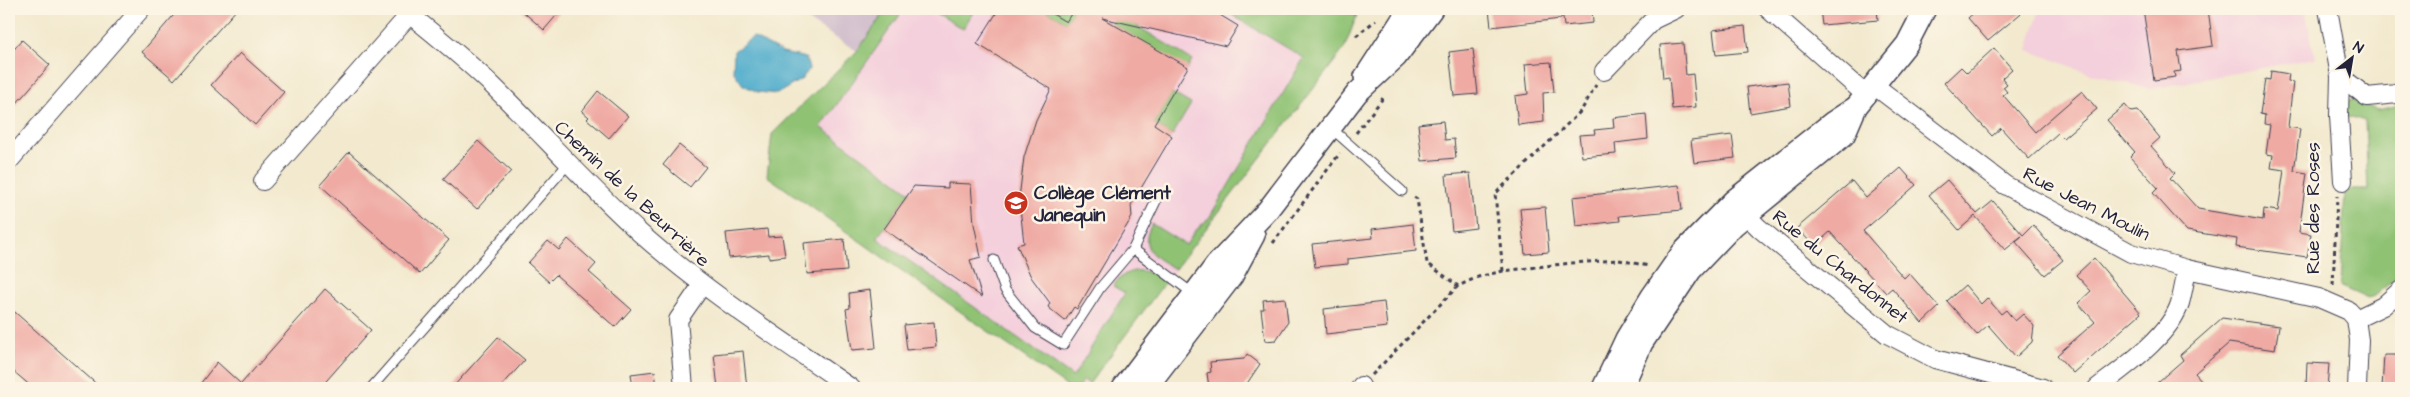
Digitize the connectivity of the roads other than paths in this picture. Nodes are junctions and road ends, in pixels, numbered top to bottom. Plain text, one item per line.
1 (141, 9) edge
2 (1409, 9) edge
3 (1432, 9) edge
4 (1676, 9) edge
5 (1768, 9) edge
6 (2328, 9) edge
7 (1927, 10) edge
8 (406, 12) edge
9 (1604, 71) road end
10 (2340, 76) junction
11 (2401, 90) edge
12 (1357, 93) junction
13 (1866, 96) junction
14 (1331, 128) junction
15 (9, 161) edge
16 (568, 164) junction
17 (263, 182) dead end
18 (2340, 186) road end
19 (1402, 190) road end
20 (1156, 201) dead end
21 (1739, 208) junction
22 (1133, 250) junction
23 (994, 260) dead end
24 (2187, 269) junction
25 (702, 285) junction
26 (2401, 290) edge
27 (1202, 300) junction
28 (2356, 319) junction
29 (371, 388) edge
30 (684, 388) edge
31 (851, 388) edge
32 (1123, 388) edge
33 (1146, 388) edge
34 (1608, 388) edge
35 (2043, 388) edge
36 (2097, 388) edge
37 (2357, 388) edge

1 - 15 street
2 - 12 street
3 - 12 street
4 - 9 street
5 - 13 street, Rue Jean Moulin
6 - 10 street, Rue des Roses
7 - 13 street
8 - 16 street, Chemin de la Beurrière
8 - 17 street
10 - 11 street
10 - 18 street, Rue des Roses
12 - 14 street
13 - 21 street
13 - 24 street, Rue Jean Moulin
14 - 19 lane
14 - 27 street
16 - 25 street, Chemin de la Beurrière
16 - 29 lane
20 - 22 lane
21 - 34 street
21 - 35 street, Rue du Chardonnet
22 - 23 lane
22 - 27 lane
24 - 28 street, Rue Jean Moulin
24 - 36 street
25 - 30 street
25 - 31 street, Chemin de la Beurrière
26 - 28 street
27 - 32 street
27 - 33 street
28 - 37 street

